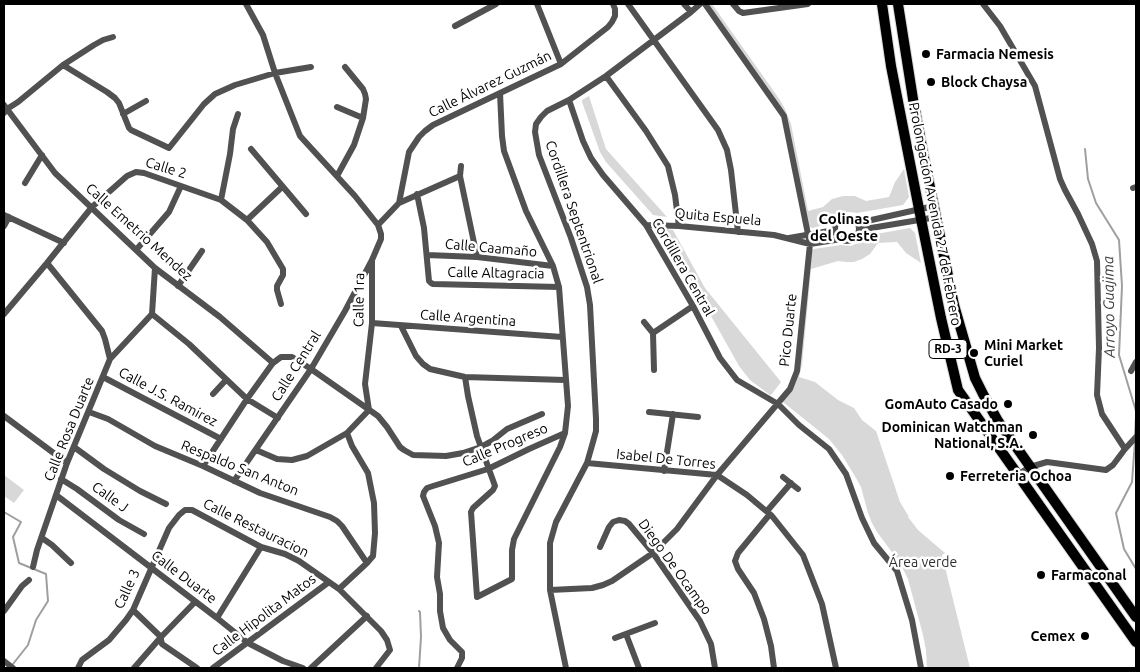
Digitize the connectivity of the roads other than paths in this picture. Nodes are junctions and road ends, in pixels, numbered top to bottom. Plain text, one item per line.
1 (246, 4) edge
2 (496, 4) edge
3 (537, 4) edge
4 (613, 4) edge
5 (628, 4) edge
6 (684, 4) edge
7 (700, 4) edge
8 (705, 4) edge
9 (733, 4) edge
10 (808, 4) edge
11 (882, 4) edge
12 (898, 4) edge
13 (983, 4) edge
14 (778, 6) edge
15 (691, 12) junction
16 (455, 26) dead end
17 (113, 38) dead end
18 (654, 40) junction
19 (561, 64) junction
20 (63, 66) junction
21 (311, 67) dead end
22 (345, 67) dead end
23 (275, 73) junction
24 (606, 76) junction
25 (500, 93) junction
26 (569, 100) junction
27 (146, 101) dead end
28 (337, 107) dead end
29 (5, 109) edge
30 (123, 114) junction
31 (238, 114) dead end
32 (363, 118) junction
33 (250, 149) dead end
34 (42, 156) junction
35 (461, 166) dead end
36 (337, 176) junction
37 (460, 176) junction
38 (25, 183) dead end
39 (181, 186) junction
40 (282, 186) junction
41 (417, 194) junction
42 (220, 200) junction
43 (399, 203) junction
44 (92, 206) junction
45 (934, 206) junction
46 (919, 209) junction
47 (306, 214) dead end
48 (6, 216) edge
49 (937, 217) junction
50 (247, 220) junction
51 (921, 220) junction
52 (378, 225) junction
53 (646, 225) junction
54 (4, 226) edge
55 (679, 226) junction
56 (858, 226) junction
57 (835, 230) junction
58 (738, 232) junction
59 (808, 234) junction
60 (788, 238) junction
61 (841, 239) junction
62 (64, 243) junction
63 (810, 244) junction
64 (136, 250) junction
65 (202, 251) dead end
66 (426, 255) junction
67 (477, 257) junction
68 (372, 260) junction
69 (47, 264) junction
70 (553, 266) junction
71 (155, 268) junction
72 (178, 286) junction
73 (558, 287) junction
74 (281, 304) dead end
75 (693, 306) junction
76 (4, 314) edge
77 (152, 314) junction
78 (644, 322) dead end
79 (372, 323) junction
80 (400, 326) junction
81 (653, 333) junction
82 (562, 337) junction
83 (110, 359) junction
84 (1136, 362) edge
85 (273, 363) junction
86 (311, 369) junction
87 (654, 370) dead end
88 (1131, 371) dead end
89 (103, 377) junction
90 (465, 377) junction
91 (226, 380) junction
92 (565, 380) junction
93 (213, 394) dead end
94 (247, 399) junction
95 (778, 404) junction
96 (369, 410) junction
97 (89, 412) junction
98 (649, 412) dead end
99 (542, 414) dead end
100 (672, 414) junction
101 (4, 416) edge
102 (698, 417) dead end
103 (278, 418) junction
104 (347, 433) junction
105 (565, 434) junction
106 (221, 439) junction
107 (1134, 439) edge
108 (74, 447) junction
109 (481, 447) junction
110 (1125, 449) junction
111 (256, 450) junction
112 (67, 463) junction
113 (587, 463) junction
114 (203, 466) junction
115 (1030, 467) junction
116 (488, 469) junction
117 (664, 471) junction
118 (717, 475) junction
119 (1017, 475) junction
120 (783, 477) dead end
121 (61, 479) junction
122 (234, 481) junction
123 (791, 483) junction
124 (798, 489) dead end
125 (56, 496) junction
126 (166, 504) dead end
127 (185, 510) joint
128 (769, 513) junction
129 (144, 534) dead end
130 (42, 538) junction
131 (261, 547) junction
132 (600, 547) dead end
133 (653, 553) junction
134 (71, 563) dead end
135 (367, 563) junction
136 (33, 567) dead end
137 (151, 568) junction
138 (29, 580) dead end
139 (329, 582) junction
140 (339, 589) junction
141 (550, 590) junction
142 (4, 596) edge
143 (11, 600) junction
144 (195, 602) junction
145 (133, 610) junction
146 (4, 611) edge
147 (367, 616) junction
148 (1136, 617) edge
149 (217, 618) junction
150 (655, 623) dead end
151 (626, 634) junction
152 (161, 637) junction
153 (615, 638) dead end
154 (1136, 642) edge
155 (248, 644) junction
156 (78, 668) edge
157 (134, 668) edge
158 (197, 668) edge
159 (213, 668) edge
160 (303, 668) edge
161 (312, 668) edge
162 (376, 668) edge
163 (456, 668) edge
164 (566, 668) edge
165 (640, 668) edge
166 (715, 668) edge
167 (774, 668) edge
168 (836, 668) edge
169 (921, 668) edge

1 - 23 street
2 - 16 street
3 - 19 street
4 - 19 street, Calle Álvarez Guzmán
5 - 18 street
6 - 15 street
7 - 15 street, Cordillera Septentrional
8 - 59 street, Pico Duarte
9 - 14 street
10 - 14 street
11 - 46 main road, Prolongación Avenida 27 de Febrero / RD-3
12 - 45 main road, Prolongación Avenida 27 de Febrero / RD-3
13 - 110 street
15 - 18 street, Cordillera Septentrional
17 - 20 street
18 - 24 street, Cordillera Septentrional
18 - 58 street
19 - 25 street, Calle Álvarez Guzmán
20 - 29 street
20 - 30 street
21 - 23 street
22 - 32 street
23 - 30 street
23 - 36 street
24 - 26 street, Cordillera Septentrional
24 - 55 street
25 - 43 street, Calle Álvarez Guzmán
25 - 70 street
26 - 53 street, Cordillera Central
26 - 113 street, Cordillera Septentrional
27 - 30 street
28 - 32 street
29 - 34 street, Calle Emetrio Mendez
31 - 42 street
32 - 36 street
33 - 40 street
34 - 38 street
34 - 44 street, Calle Emetrio Mendez
35 - 37 street
36 - 52 street
37 - 41 street
37 - 67 street
39 - 42 street, Calle 2
39 - 44 street, Calle 2
39 - 64 street
40 - 47 street
40 - 50 street
41 - 43 street
41 - 66 street
42 - 50 street, Calle 2
43 - 52 street
44 - 62 street, Calle 2
44 - 64 street, Calle Emetrio Mendez
45 - 46 street
45 - 49 main road, Prolongación Avenida 27 de Febrero / RD-3
46 - 51 main road, Prolongación Avenida 27 de Febrero / RD-3
46 - 56 street
48 - 54 street
48 - 62 street
49 - 51 street
49 - 115 main road, Prolongación Avenida 27 de Febrero / RD-3
50 - 74 street, Calle 2
51 - 56 street
51 - 119 main road, Prolongación Avenida 27 de Febrero / RD-3
52 - 68 street, Calle 1ra
53 - 55 street, Quita Espuela
53 - 75 street, Cordillera Central
55 - 58 street, Quita Espuela
56 - 57 street
56 - 61 street
57 - 59 street
57 - 61 street
58 - 60 street, Quita Espuela
59 - 60 street
59 - 63 street, Pico Duarte
60 - 63 street
61 - 63 street
62 - 69 street, Calle 2
63 - 95 street, Pico Duarte
64 - 71 street, Calle Emetrio Mendez
65 - 72 street
66 - 67 street, Calle Caamaño
66 - 73 street, Calle Altagracia
67 - 70 street, Calle Caamaño
68 - 79 street, Calle 1ra
68 - 86 street, Calle Central
69 - 76 street, Calle 2
69 - 83 street
70 - 73 street
71 - 72 street, Calle Emetrio Mendez
71 - 77 street
72 - 85 street, Calle Emetrio Mendez
73 - 82 street
75 - 81 street
75 - 95 street, Cordillera Central
77 - 83 street, Calle Rosa Duarte
77 - 91 street
78 - 81 street
79 - 80 street, Calle Argentina
79 - 96 street, Calle 1ra
80 - 82 street, Calle Argentina
80 - 90 street
81 - 87 street
82 - 92 street
83 - 89 street, Calle Rosa Duarte
84 - 88 street
85 - 86 street
85 - 94 street
86 - 96 street
86 - 103 street, Calle Central
89 - 97 street, Calle Rosa Duarte
89 - 106 street, Calle J.S. Ramirez
90 - 92 street
90 - 109 street
91 - 93 street
91 - 94 street
92 - 105 street
94 - 103 street
94 - 106 street
95 - 118 street, Pico Duarte
95 - 169 street, Cordillera Central
96 - 104 street
96 - 109 street
97 - 108 street, Calle Rosa Duarte
97 - 114 street, Respaldo San Anton
98 - 100 street
99 - 109 street
100 - 102 street
100 - 117 street
101 - 112 street
103 - 111 street, Calle Central
104 - 111 street
104 - 135 street
105 - 116 street, Calle Progreso
105 - 116 street
106 - 114 street
107 - 110 street
108 - 112 street, Calle Rosa Duarte
108 - 126 street
109 - 116 street
110 - 115 street
111 - 122 street, Calle Central
112 - 121 street, Calle Rosa Duarte
113 - 117 street, Isabel De Torres
113 - 141 street, Cordillera Septentrional
114 - 122 street, Respaldo San Anton
115 - 119 street
115 - 148 main road, Prolongación Avenida 27 de Febrero / RD-3
116 - 163 street, Calle Progreso
117 - 118 street, Isabel De Torres
118 - 128 street, Isabel De Torres
118 - 133 street, Pico Duarte
119 - 154 main road, Prolongación Avenida 27 de Febrero / RD-3
120 - 123 street
121 - 125 street, Calle Rosa Duarte
121 - 129 street, Calle J
122 - 135 street, Respaldo San Anton
123 - 124 street
123 - 128 street
125 - 130 street, Calle Rosa Duarte
125 - 137 street, Calle Duarte
127 - 131 street, Calle Restauracion
127 - 137 street, Calle 3
128 - 167 street
128 - 168 street, Isabel De Torres
130 - 134 street
130 - 136 street, Calle Rosa Duarte
131 - 139 street, Calle Restauracion
131 - 149 street
132 - 133 street, Diego De Ocampo
133 - 141 street, Pico Duarte
133 - 166 street, Diego De Ocampo
135 - 140 street
137 - 144 street, Calle Duarte
137 - 145 street, Calle 3
138 - 143 street
139 - 140 street, Calle Restauracion
139 - 155 street, Calle Hipolita Matos
140 - 147 street, Calle Restauracion
141 - 164 street, Cordillera Septentrional
142 - 143 street
143 - 146 street
144 - 149 street, Calle Duarte
144 - 152 street
145 - 152 street
145 - 156 street, Calle 3
147 - 161 street
147 - 162 street, Calle Restauracion
149 - 155 street, Calle Duarte
150 - 151 street
151 - 153 street
151 - 165 street
152 - 157 street
152 - 158 street
155 - 159 street, Calle Hipolita Matos
155 - 160 street, Calle Duarte

